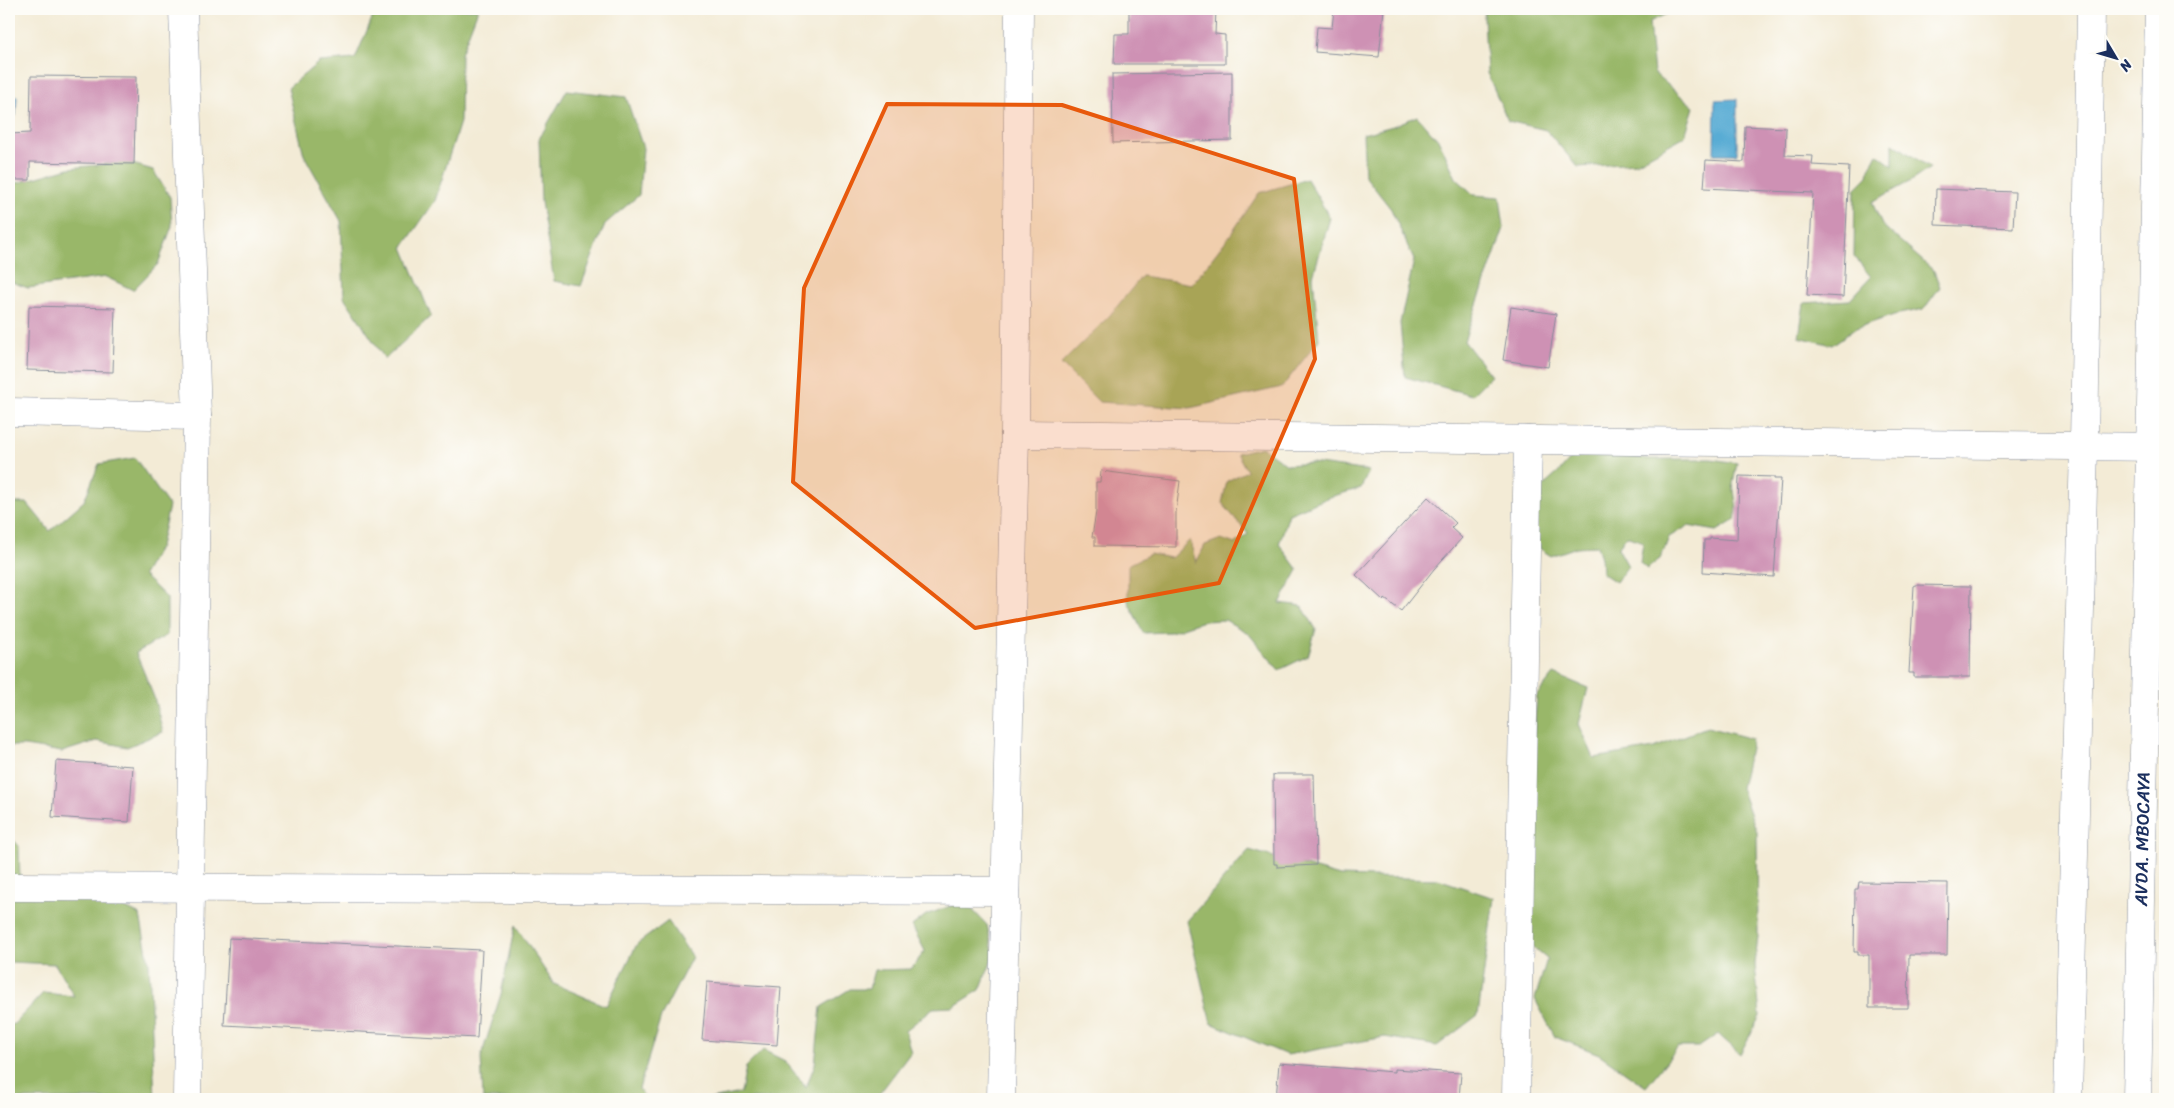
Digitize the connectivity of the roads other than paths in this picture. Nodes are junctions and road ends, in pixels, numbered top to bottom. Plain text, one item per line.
1 (183, 9) edge
2 (1018, 9) edge
3 (2091, 9) edge
4 (2159, 9) edge
5 (9, 412) edge
6 (197, 416) junction
7 (1014, 434) junction
8 (1528, 440) junction
9 (2084, 446) junction
10 (2158, 447) edge
11 (9, 887) edge
12 (190, 888) junction
13 (1005, 891) junction
14 (188, 1099) edge
15 (1001, 1099) edge
16 (1516, 1099) edge
17 (2068, 1099) edge
18 (2136, 1099) edge

1 - 6 street
2 - 7 street
3 - 9 street
4 - 10 street, AVDA. MBOCAYA
5 - 6 street
6 - 12 street
7 - 8 street
7 - 13 street
8 - 9 street
8 - 16 street
9 - 10 street
9 - 17 street
10 - 18 street, AVDA. MBOCAYA
11 - 12 street
12 - 13 street
12 - 14 street
13 - 15 street

